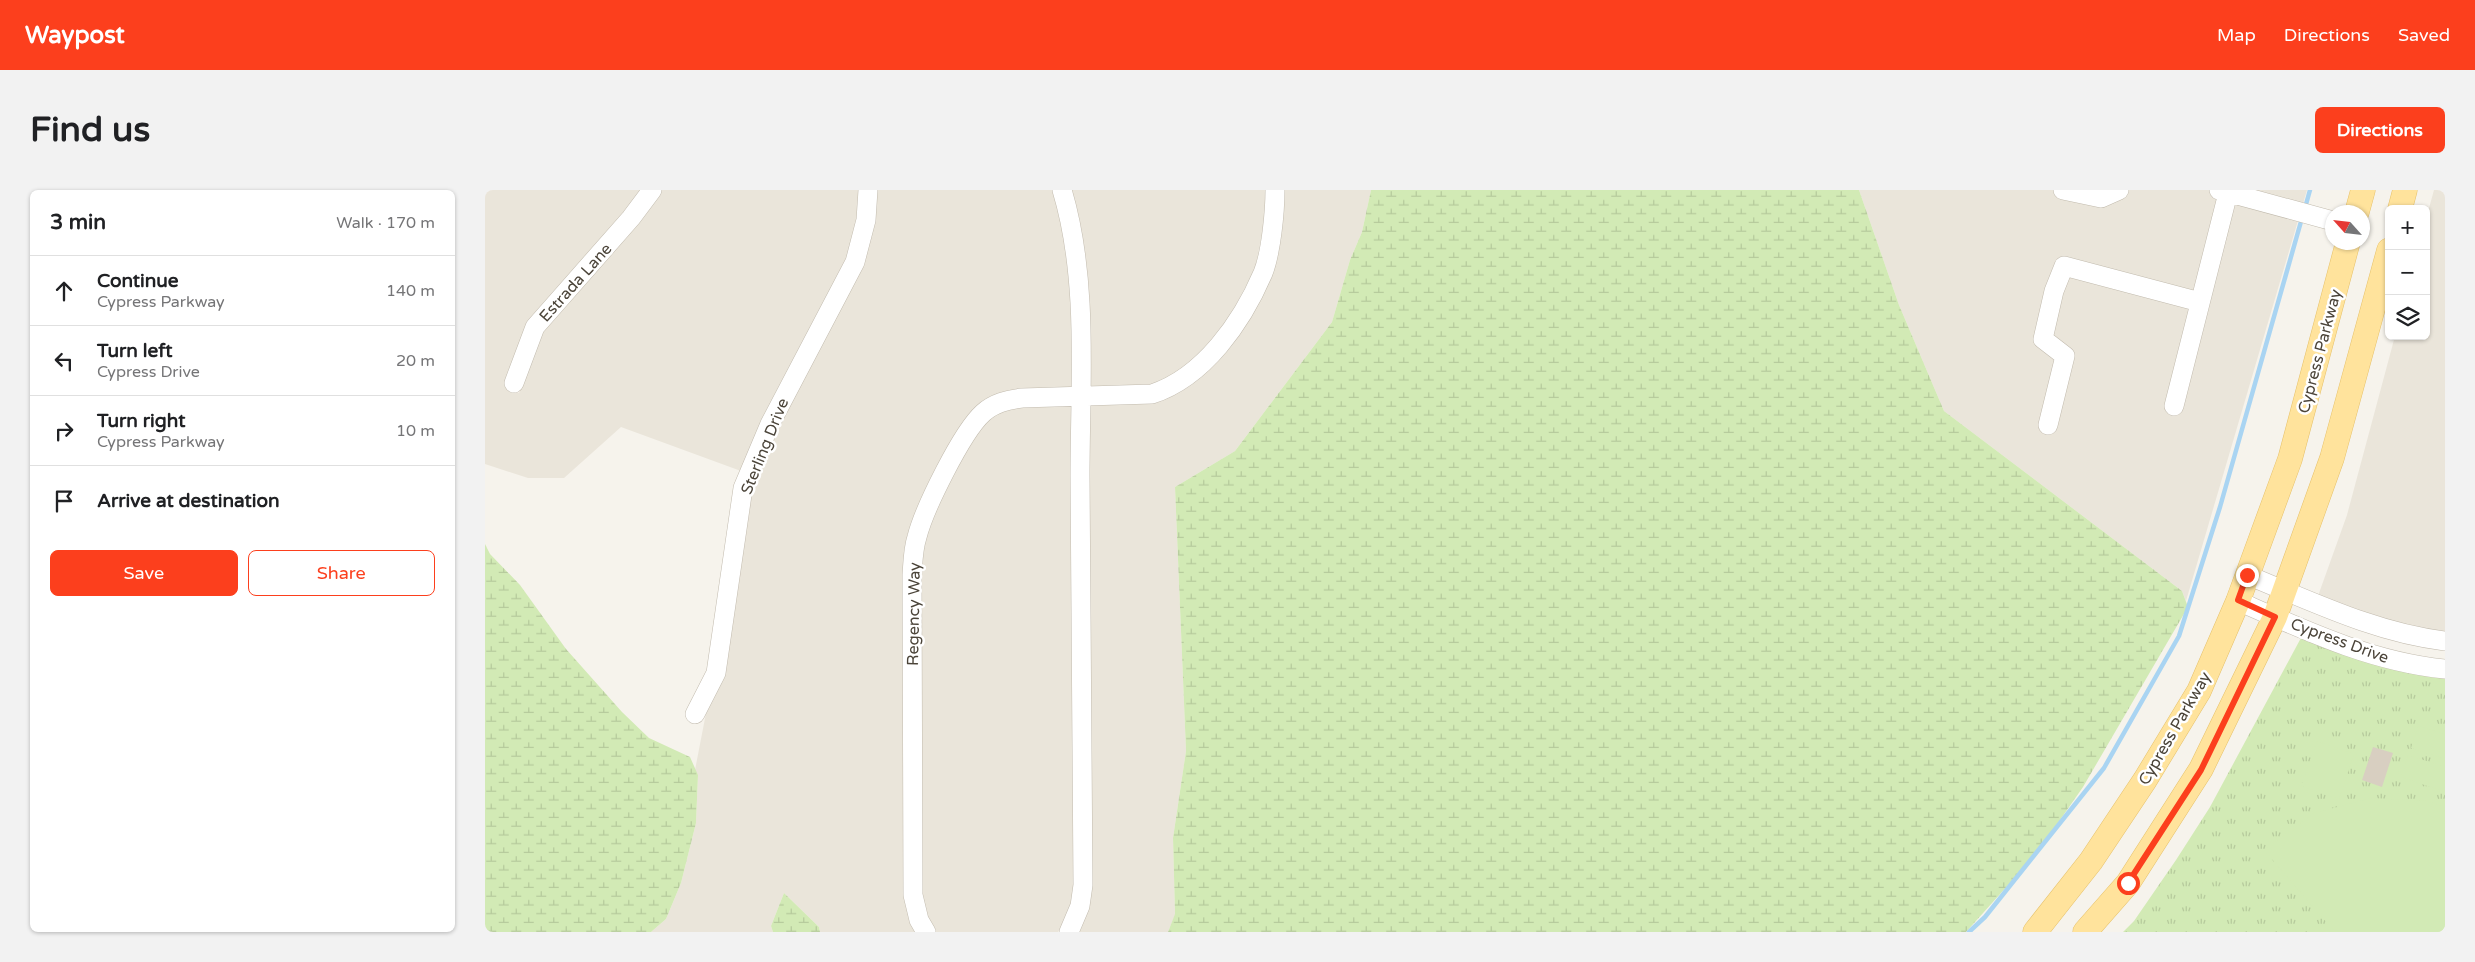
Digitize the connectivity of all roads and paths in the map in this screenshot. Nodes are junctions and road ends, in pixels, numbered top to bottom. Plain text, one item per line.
1 (652, 190) edge
2 (868, 190) edge
3 (1062, 190) edge
4 (1275, 190) edge
5 (2063, 190) edge
6 (2119, 190) edge
7 (2363, 190) edge
8 (2405, 190) edge
9 (2223, 191) edge
10 (2359, 205) edge
11 (2401, 205) edge
12 (2325, 219) edge
13 (2347, 250) edge
14 (2385, 265) edge
15 (2200, 302) junction
16 (514, 383) dead end
17 (1080, 397) junction
18 (2174, 406) dead end
19 (2048, 425) dead end
20 (2247, 575) junction
21 (2285, 590) junction
22 (2238, 600) junction
23 (2275, 617) junction
24 (2445, 641) edge
25 (2445, 669) edge
26 (695, 714) dead end
27 (926, 932) edge
28 (1069, 932) edge
29 (2035, 932) edge
30 (2085, 932) edge

1 - 16 street, Estrada Lane
2 - 26 street, Sterling Drive
3 - 17 street
4 - 17 street, Regency Way
5 - 6 street
7 - 10 main road
8 - 11 main road
9 - 12 street
9 - 15 street
13 - 20 main road, Cypress Parkway
14 - 21 main road
15 - 18 street
15 - 19 street
17 - 27 street, Regency Way
17 - 28 street
20 - 21 street
20 - 22 main road, Cypress Parkway
21 - 23 main road
21 - 24 street
22 - 23 street, Cypress Drive
22 - 29 main road, Cypress Parkway
23 - 25 street, Cypress Drive
23 - 30 main road

